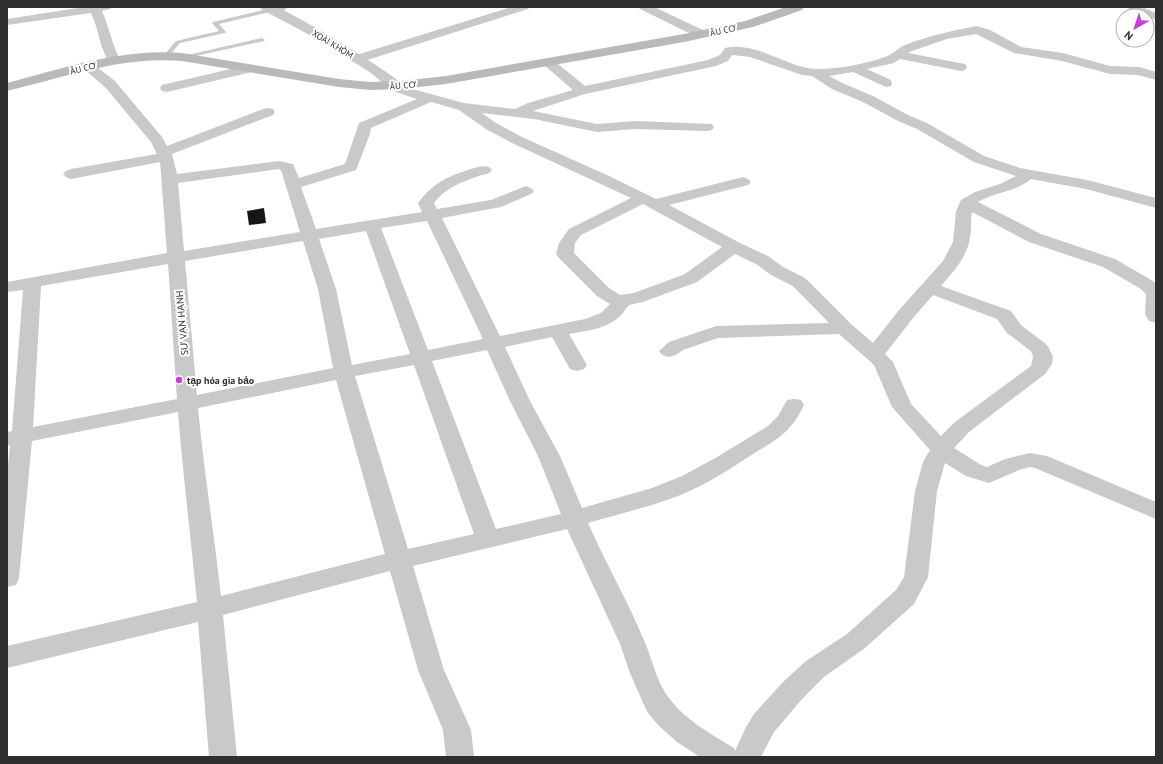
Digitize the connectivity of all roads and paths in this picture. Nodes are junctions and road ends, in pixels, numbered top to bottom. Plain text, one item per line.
1 (524, 7) edge
2 (644, 7) edge
3 (798, 7) edge
4 (1133, 7) edge
5 (98, 8) edge
6 (273, 8) edge
7 (1156, 17) edge
8 (7, 22) edge
9 (262, 40) dead end
10 (706, 43) junction
11 (727, 52) junction
12 (167, 55) junction
13 (897, 55) junction
14 (182, 56) junction
15 (357, 59) junction
16 (114, 60) junction
17 (548, 62) junction
18 (88, 66) junction
19 (961, 67) dead end
20 (854, 68) junction
21 (248, 70) junction
22 (816, 73) junction
23 (1156, 76) edge
24 (886, 83) dead end
25 (394, 86) junction
26 (7, 87) edge
27 (167, 88) dead end
28 (582, 91) junction
29 (428, 99) junction
30 (464, 107) junction
31 (268, 112) dead end
32 (516, 113) junction
33 (707, 127) dead end
34 (165, 154) junction
35 (484, 170) dead end
36 (71, 174) dead end
37 (1028, 174) junction
38 (170, 180) junction
39 (743, 182) dead end
40 (293, 185) junction
41 (526, 191) dead end
42 (648, 201) junction
43 (967, 203) junction
44 (1156, 203) edge
45 (433, 215) junction
46 (372, 225) junction
47 (310, 236) junction
48 (734, 247) junction
49 (176, 257) junction
50 (32, 282) junction
51 (7, 287) edge
52 (930, 288) junction
53 (620, 303) junction
54 (1156, 317) edge
55 (844, 328) junction
56 (558, 330) junction
57 (493, 342) junction
58 (669, 351) dead end
59 (875, 354) junction
60 (422, 357) junction
61 (577, 365) dead end
62 (344, 372) junction
63 (189, 404) junction
64 (794, 405) dead end
65 (14, 438) edge
66 (941, 449) junction
67 (1156, 511) edge
68 (574, 519) junction
69 (488, 539) junction
70 (399, 560) junction
71 (7, 578) edge
72 (210, 609) junction
73 (7, 657) edge
74 (223, 757) edge
75 (460, 757) edge
76 (724, 757) edge
77 (747, 757) edge

1 - 15 street
2 - 10 street
3 - 10 main road, ÂU CƠ
4 - 7 street
5 - 8 street
5 - 16 street
6 - 12 lane
6 - 15 street, XOÀI KHÒM
9 - 14 lane
10 - 11 street
10 - 17 main road, ÂU CƠ
11 - 22 street
11 - 28 street
12 - 14 main road, ÂU CƠ
12 - 16 main road, ÂU CƠ
13 - 19 street
13 - 20 street
13 - 23 street
14 - 21 main road, ÂU CƠ
15 - 25 street, XOÀI KHÒM
16 - 18 main road, ÂU CƠ
17 - 25 main road, ÂU CƠ
17 - 28 street
18 - 26 main road, ÂU CƠ
18 - 34 street, SƯ VẠN HẠNH
20 - 22 street
20 - 24 street
21 - 25 main road, ÂU CƠ
21 - 27 street
22 - 37 street
25 - 29 street
28 - 32 street
29 - 30 street
29 - 40 street
30 - 32 street
30 - 42 street
31 - 34 street
32 - 33 street
34 - 36 street
34 - 38 street, SƯ VẠN HẠNH
35 - 45 street
37 - 43 street
37 - 44 street
38 - 40 street
38 - 49 street, SƯ VẠN HẠNH
39 - 42 street
40 - 47 street
41 - 45 street
42 - 48 street
42 - 53 street
43 - 52 street
43 - 54 street
45 - 46 street
45 - 57 street
46 - 47 street
46 - 60 street
47 - 49 street
47 - 62 street
48 - 53 street
48 - 55 street
49 - 50 street
49 - 63 street, SƯ VẠN HẠNH
50 - 51 street
50 - 65 street
52 - 59 street
52 - 66 street
53 - 56 street
55 - 58 street
55 - 59 street
56 - 57 street
56 - 61 street
57 - 60 street
57 - 68 street
59 - 66 street
60 - 62 street
60 - 69 street
62 - 63 street
62 - 70 street
63 - 65 street
63 - 72 street, SƯ VẠN HẠNH
64 - 68 street
65 - 71 street
66 - 67 street
66 - 77 street
68 - 69 street
68 - 76 street
69 - 70 street
70 - 72 street
70 - 75 street
72 - 73 street
72 - 74 street, SƯ VẠN HẠNH

